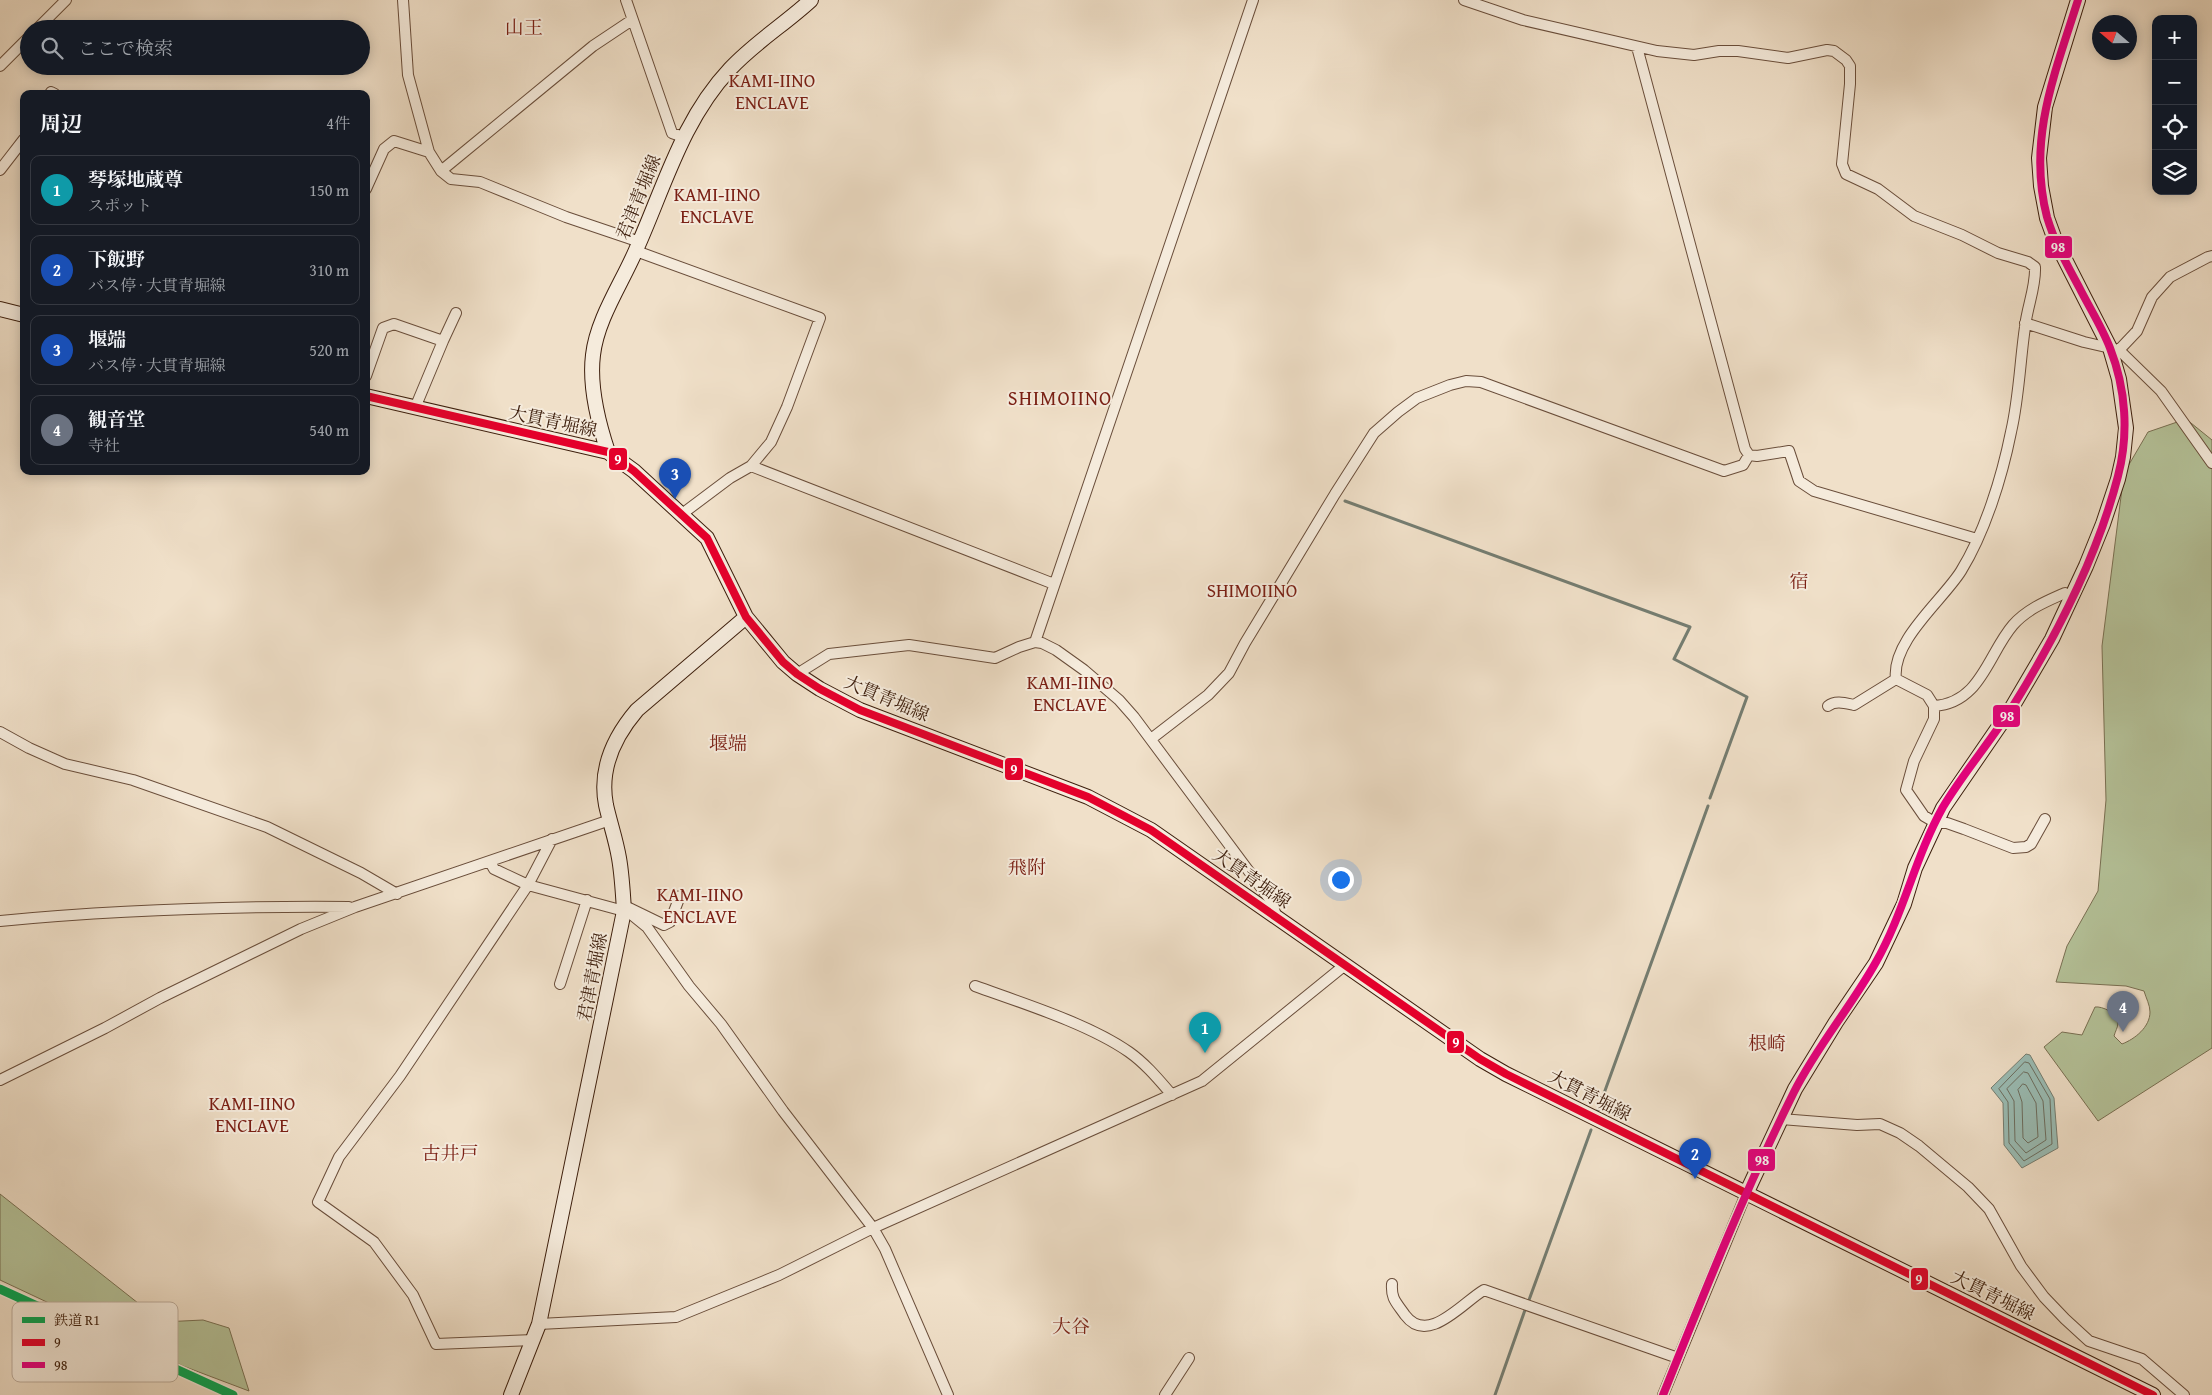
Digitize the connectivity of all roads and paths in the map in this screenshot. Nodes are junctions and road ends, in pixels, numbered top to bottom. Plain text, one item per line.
1 (66, 0) edge
2 (403, 0) edge
3 (626, 0) edge
4 (811, 0) edge
5 (1253, 0) edge
6 (1464, 0) edge
7 (2078, 0) edge
8 (46, 20) edge
9 (632, 20) junction
10 (20, 45) edge
11 (1637, 47) junction
12 (2, 62) edge
13 (683, 137) junction
14 (20, 144) edge
15 (429, 152) junction
16 (0, 170) edge
17 (441, 170) junction
18 (370, 180) edge
19 (638, 246) junction
20 (2212, 256) edge
21 (0, 309) edge
22 (20, 313) edge
23 (456, 313) dead end
24 (2025, 323) junction
25 (443, 341) junction
26 (2114, 349) junction
27 (370, 365) edge
28 (370, 397) edge
29 (414, 408) junction
30 (608, 452) junction
31 (1749, 455) junction
32 (2212, 463) edge
33 (752, 466) junction
34 (682, 514) junction
35 (1977, 539) junction
36 (1054, 584) junction
37 (2072, 598) junction
38 (746, 617) junction
39 (1035, 642) junction
40 (797, 674) junction
41 (1896, 679) junction
42 (1828, 706) dead end
43 (1934, 706) junction
44 (0, 732) edge
45 (1151, 739) junction
46 (2046, 819) dead end
47 (610, 820) junction
48 (1936, 822) junction
49 (552, 839) junction
50 (490, 862) junction
51 (528, 885) junction
52 (397, 894) junction
53 (680, 896) dead end
54 (586, 900) junction
55 (355, 907) junction
56 (624, 908) junction
57 (1277, 918) junction
58 (0, 921) edge
59 (1345, 965) junction
60 (560, 984) dead end
61 (975, 986) dead end
62 (0, 1080) edge
63 (1172, 1095) junction
64 (1781, 1120) junction
65 (1746, 1194) junction
66 (873, 1228) junction
67 (1392, 1284) dead end
68 (539, 1324) junction
69 (534, 1340) junction
70 (1189, 1358) dead end
71 (1678, 1358) junction
72 (511, 1395) edge
73 (948, 1395) edge
74 (1165, 1395) edge
75 (1663, 1395) edge
76 (2153, 1395) edge
77 (2184, 1395) edge

1 - 8 street
2 - 15 street
3 - 9 street
4 - 13 main road, 君津青堀線
5 - 36 street
6 - 11 street
7 - 26 main road
9 - 13 street
9 - 17 street
10 - 12 street
11 - 24 street
11 - 31 street
13 - 19 main road, 君津青堀線
14 - 16 street
15 - 17 street
15 - 18 street
17 - 19 street
19 - 30 main road, 君津青堀線
19 - 33 street
20 - 26 street
21 - 22 main road
23 - 25 street
24 - 26 street
24 - 35 street
25 - 27 street
25 - 29 street
26 - 32 street
26 - 37 main road
28 - 29 main road, 大貫青堀線
29 - 30 main road, 大貫青堀線
30 - 34 main road, 大貫青堀線
31 - 35 street
31 - 45 street
33 - 34 street
33 - 36 street
34 - 38 main road, 大貫青堀線
35 - 41 street
36 - 39 street
37 - 43 street
37 - 48 main road
38 - 40 main road, 大貫青堀線
38 - 47 main road, 君津青堀線
39 - 40 street
39 - 45 street
40 - 57 main road, 大貫青堀線
41 - 42 street
41 - 43 street
43 - 48 street
44 - 52 street
45 - 57 street
46 - 48 street
47 - 49 street
47 - 56 main road, 君津青堀線
48 - 64 main road
49 - 50 street
49 - 51 street
50 - 51 street
50 - 52 street
51 - 54 street
51 - 69 street
52 - 55 street
53 - 56 street
54 - 56 street
54 - 60 street
55 - 58 street
55 - 62 street
56 - 66 street
56 - 68 main road, 君津青堀線
57 - 59 main road, 大貫青堀線
59 - 63 street
59 - 65 main road, 大貫青堀線
61 - 63 street
63 - 66 street
64 - 65 main road
64 - 77 street
65 - 71 street
65 - 76 main road, 大貫青堀線
66 - 68 street
66 - 73 street
67 - 71 street
68 - 69 main road, 君津青堀線
69 - 72 main road, 君津青堀線
70 - 74 street
71 - 75 street

